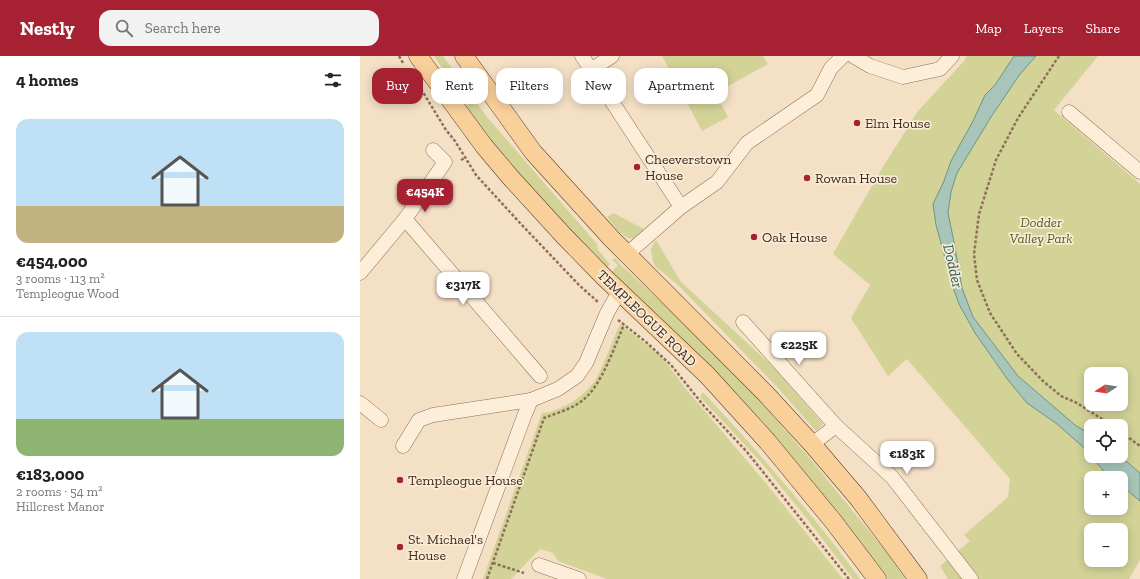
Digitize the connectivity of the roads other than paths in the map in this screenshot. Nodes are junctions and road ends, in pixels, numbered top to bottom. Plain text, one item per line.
1 (464, 56) edge
2 (582, 56) edge
3 (612, 56) edge
4 (842, 56) edge
5 (853, 56) edge
6 (952, 56) edge
7 (413, 62) edge
8 (590, 68) edge
9 (594, 68) edge
10 (613, 104) edge
11 (1069, 112) dead end
12 (433, 150) dead end
13 (1140, 172) edge
14 (681, 207) junction
15 (405, 219) junction
16 (627, 254) junction
17 (360, 273) edge
18 (619, 292) junction
19 (743, 322) dead end
20 (540, 376) dead end
21 (531, 400) junction
22 (360, 403) edge
23 (381, 420) dead end
24 (836, 426) junction
25 (812, 444) junction
26 (403, 446) dead end
27 (540, 565) dead end
28 (464, 579) edge
29 (579, 579) edge
30 (877, 579) edge
31 (918, 579) edge
32 (972, 579) edge

1 - 16 main road
2 - 8 street
3 - 9 street
4 - 14 street
5 - 6 street
7 - 18 main road, TEMPLEOGUE ROAD
10 - 14 street
11 - 13 street
12 - 15 street
14 - 16 street
15 - 17 street
15 - 20 street
16 - 25 main road
18 - 21 street
18 - 30 main road, TEMPLEOGUE ROAD
19 - 24 street
21 - 26 street
21 - 28 street
22 - 23 street
24 - 25 street
24 - 32 street
25 - 31 main road
27 - 29 street

